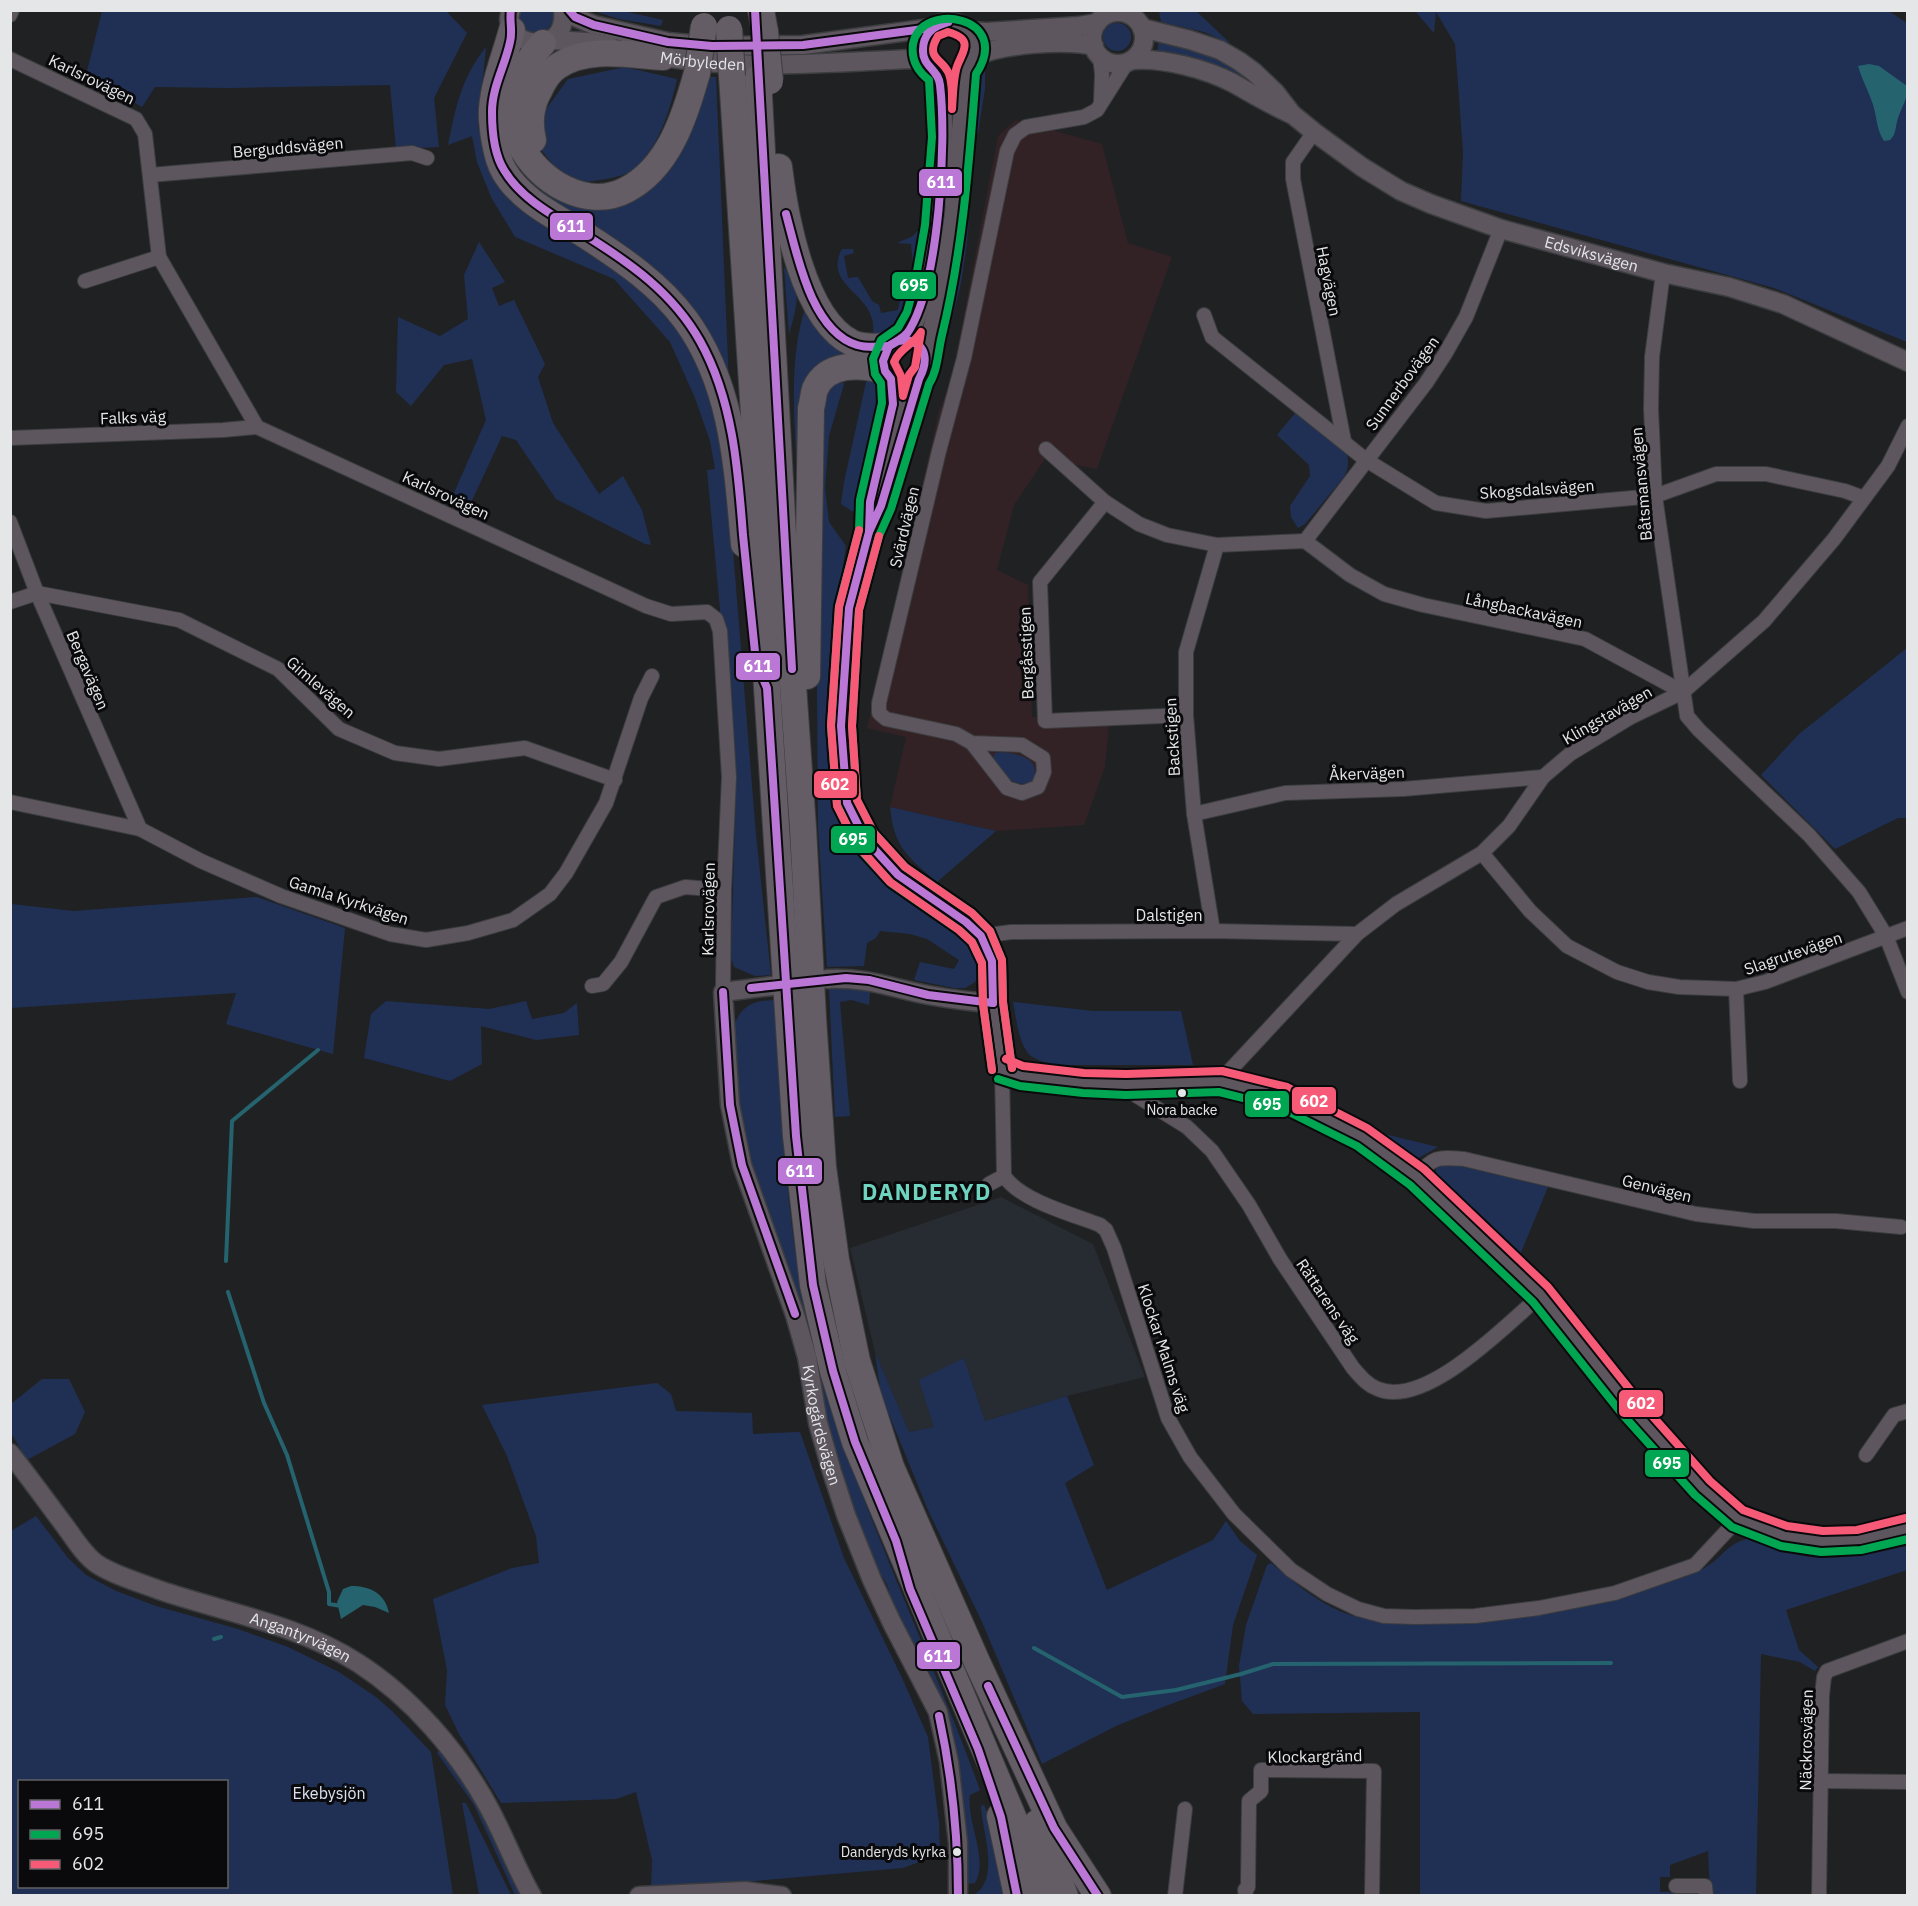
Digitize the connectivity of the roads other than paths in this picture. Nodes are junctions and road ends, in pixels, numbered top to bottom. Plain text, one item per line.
1 (12, 10) edge
2 (563, 10) edge
3 (569, 10) edge
4 (10, 15) edge
5 (1107, 15) edge
6 (507, 18) edge
7 (716, 19) edge
8 (1140, 20) edge
9 (759, 21) edge
10 (931, 28) junction
11 (970, 31) junction
12 (548, 42) junction
13 (1097, 52) junction
14 (663, 57) junction
15 (10, 59) edge
16 (1130, 62) junction
17 (971, 63) junction
18 (932, 68) junction
19 (764, 79) junction
20 (1100, 103) junction
21 (1292, 114) junction
22 (1314, 132) junction
23 (428, 158) dead end
24 (150, 175) junction
25 (556, 185) junction
26 (1501, 229) junction
27 (159, 257) junction
28 (1662, 273) junction
29 (85, 281) dead end
30 (1204, 315) dead end
31 (926, 356) junction
32 (892, 359) junction
33 (1908, 362) edge
34 (919, 379) junction
35 (1908, 426) edge
36 (257, 427) junction
37 (10, 438) edge
38 (1344, 441) junction
39 (1046, 449) dead end
40 (1366, 460) junction
41 (1655, 495) junction
42 (1864, 498) junction
43 (1105, 502) junction
44 (10, 522) edge
45 (869, 532) junction
46 (1305, 541) junction
47 (1217, 544) junction
48 (37, 593) junction
49 (10, 602) edge
50 (652, 676) dead end
51 (767, 688) junction
52 (1683, 692) junction
53 (1186, 715) junction
54 (972, 743) junction
55 (1543, 777) junction
56 (615, 780) junction
57 (10, 802) edge
58 (1194, 814) junction
59 (803, 828) junction
60 (140, 829) junction
61 (1482, 853) junction
62 (724, 891) junction
63 (1908, 928) edge
64 (1213, 932) junction
65 (1357, 934) junction
66 (981, 936) junction
67 (1886, 936) junction
68 (827, 979) dead end
69 (592, 986) dead end
70 (772, 986) dead end
71 (1736, 989) junction
72 (723, 992) junction
73 (1908, 992) edge
74 (993, 1003) junction
75 (1002, 1069) junction
76 (1220, 1081) junction
77 (1740, 1081) dead end
78 (1126, 1084) junction
79 (1004, 1176) junction
80 (1417, 1177) junction
81 (988, 1184) dead end
82 (1901, 1227) dead end
83 (1541, 1295) junction
84 (1908, 1411) edge
85 (10, 1453) edge
86 (1866, 1455) dead end
87 (1738, 1519) junction
88 (1908, 1528) edge
89 (896, 1541) junction
90 (1908, 1641) edge
91 (977, 1662) junction
92 (1822, 1781) junction
93 (1908, 1782) edge
94 (1185, 1809) dead end
95 (1676, 1886) dead end
96 (532, 1896) edge
97 (639, 1896) edge
98 (782, 1896) edge
99 (958, 1896) edge
100 (1017, 1896) edge
101 (1043, 1896) edge
102 (1065, 1896) edge
103 (1098, 1896) edge
104 (1175, 1896) edge
105 (1246, 1896) edge
106 (1371, 1896) edge
107 (1706, 1896) edge
108 (1819, 1896) edge

1 - 4 street
2 - 12 street
3 - 10 street, Mörbyleden
5 - 8 street
5 - 11 street
5 - 13 street
6 - 12 street, Mörbyleden
6 - 51 highway
7 - 25 highway, bridge
7 - 51 highway, bridge
8 - 16 street
8 - 21 street, Edsviksvägen
9 - 19 highway
10 - 11 street
10 - 18 street
11 - 17 street
12 - 14 street, Mörbyleden
12 - 25 highway
13 - 16 street
13 - 17 street
13 - 20 street
14 - 18 street, Mörbyleden
14 - 25 highway
15 - 24 street, Karlsrovägen
16 - 20 street, Svärdvägen
16 - 21 street, Edsviksvägen
17 - 18 street
17 - 31 street
18 - 32 street
19 - 32 highway
19 - 59 highway
20 - 54 street, Svärdvägen
21 - 22 street, Edsviksvägen
22 - 26 street, Edsviksvägen
22 - 38 street, Hagvägen
23 - 24 street, Berguddsvägen
24 - 27 street, Karlsrovägen
26 - 28 street, Edsviksvägen
26 - 40 street, Sunnerbovägen
27 - 29 street
27 - 36 street, Karlsrovägen
28 - 33 street, Edsviksvägen
28 - 41 street, Båtsmansvägen
30 - 38 street, Skogsdalsvägen
31 - 32 street
31 - 34 street
32 - 34 street
32 - 45 street
32 - 59 highway
34 - 45 street
35 - 42 street, Klingstavägen
36 - 37 street, Falks väg
36 - 62 street, Karlsrovägen
38 - 40 street, Skogsdalsvägen
39 - 43 street
40 - 41 street, Skogsdalsvägen
40 - 46 street, Sunnerbovägen
41 - 42 street, Skogsdalsvägen
41 - 52 street, Båtsmansvägen
42 - 52 street, Klingstavägen
43 - 47 street
43 - 53 street, Bergåsstigen
44 - 48 street, Bergavägen
45 - 66 street
46 - 47 street
46 - 52 street, Långbackavägen
47 - 53 street, Backstigen
48 - 49 street, Gimlevägen
48 - 56 street, Gimlevägen
48 - 60 street, Bergavägen
50 - 56 street, Gamla Kyrkvägen
51 - 89 highway
52 - 55 street, Klingstavägen
52 - 67 street
53 - 58 street, Backstigen
54 - 54 street, Svärdvägen
55 - 58 street, Åkervägen
55 - 61 street, Klingstavägen
56 - 60 street, Gamla Kyrkvägen
57 - 60 street, Gamla Kyrkvägen
58 - 64 street, Backstigen
59 - 91 highway
61 - 65 street, Klingstavägen
61 - 71 street, Slagrutevägen
62 - 69 street
62 - 72 street, Karlsrovägen
63 - 67 street, Slagrutevägen
64 - 65 street, Dalstigen
64 - 66 street, Dalstigen
65 - 76 street, Klingstavägen
66 - 74 street
67 - 71 street, Slagrutevägen
67 - 73 street
68 - 74 street
70 - 72 street
71 - 77 street
72 - 99 street, Kyrkogårdsvägen
74 - 75 street
75 - 78 street
75 - 79 street
76 - 78 street
76 - 80 street
78 - 83 street, Rättarens väg
79 - 81 street
79 - 87 street, Klockar Malms väg
80 - 82 street, Genvägen
80 - 83 street
83 - 87 street
84 - 86 street
85 - 96 street, Angantyrvägen
87 - 88 street
89 - 100 highway
89 - 101 highway
90 - 92 street, Näckrosvägen
91 - 102 highway
91 - 103 highway
92 - 93 street
92 - 108 street, Näckrosvägen
94 - 104 street
95 - 107 street
97 - 98 street
105 - 106 street, Klockargränd

